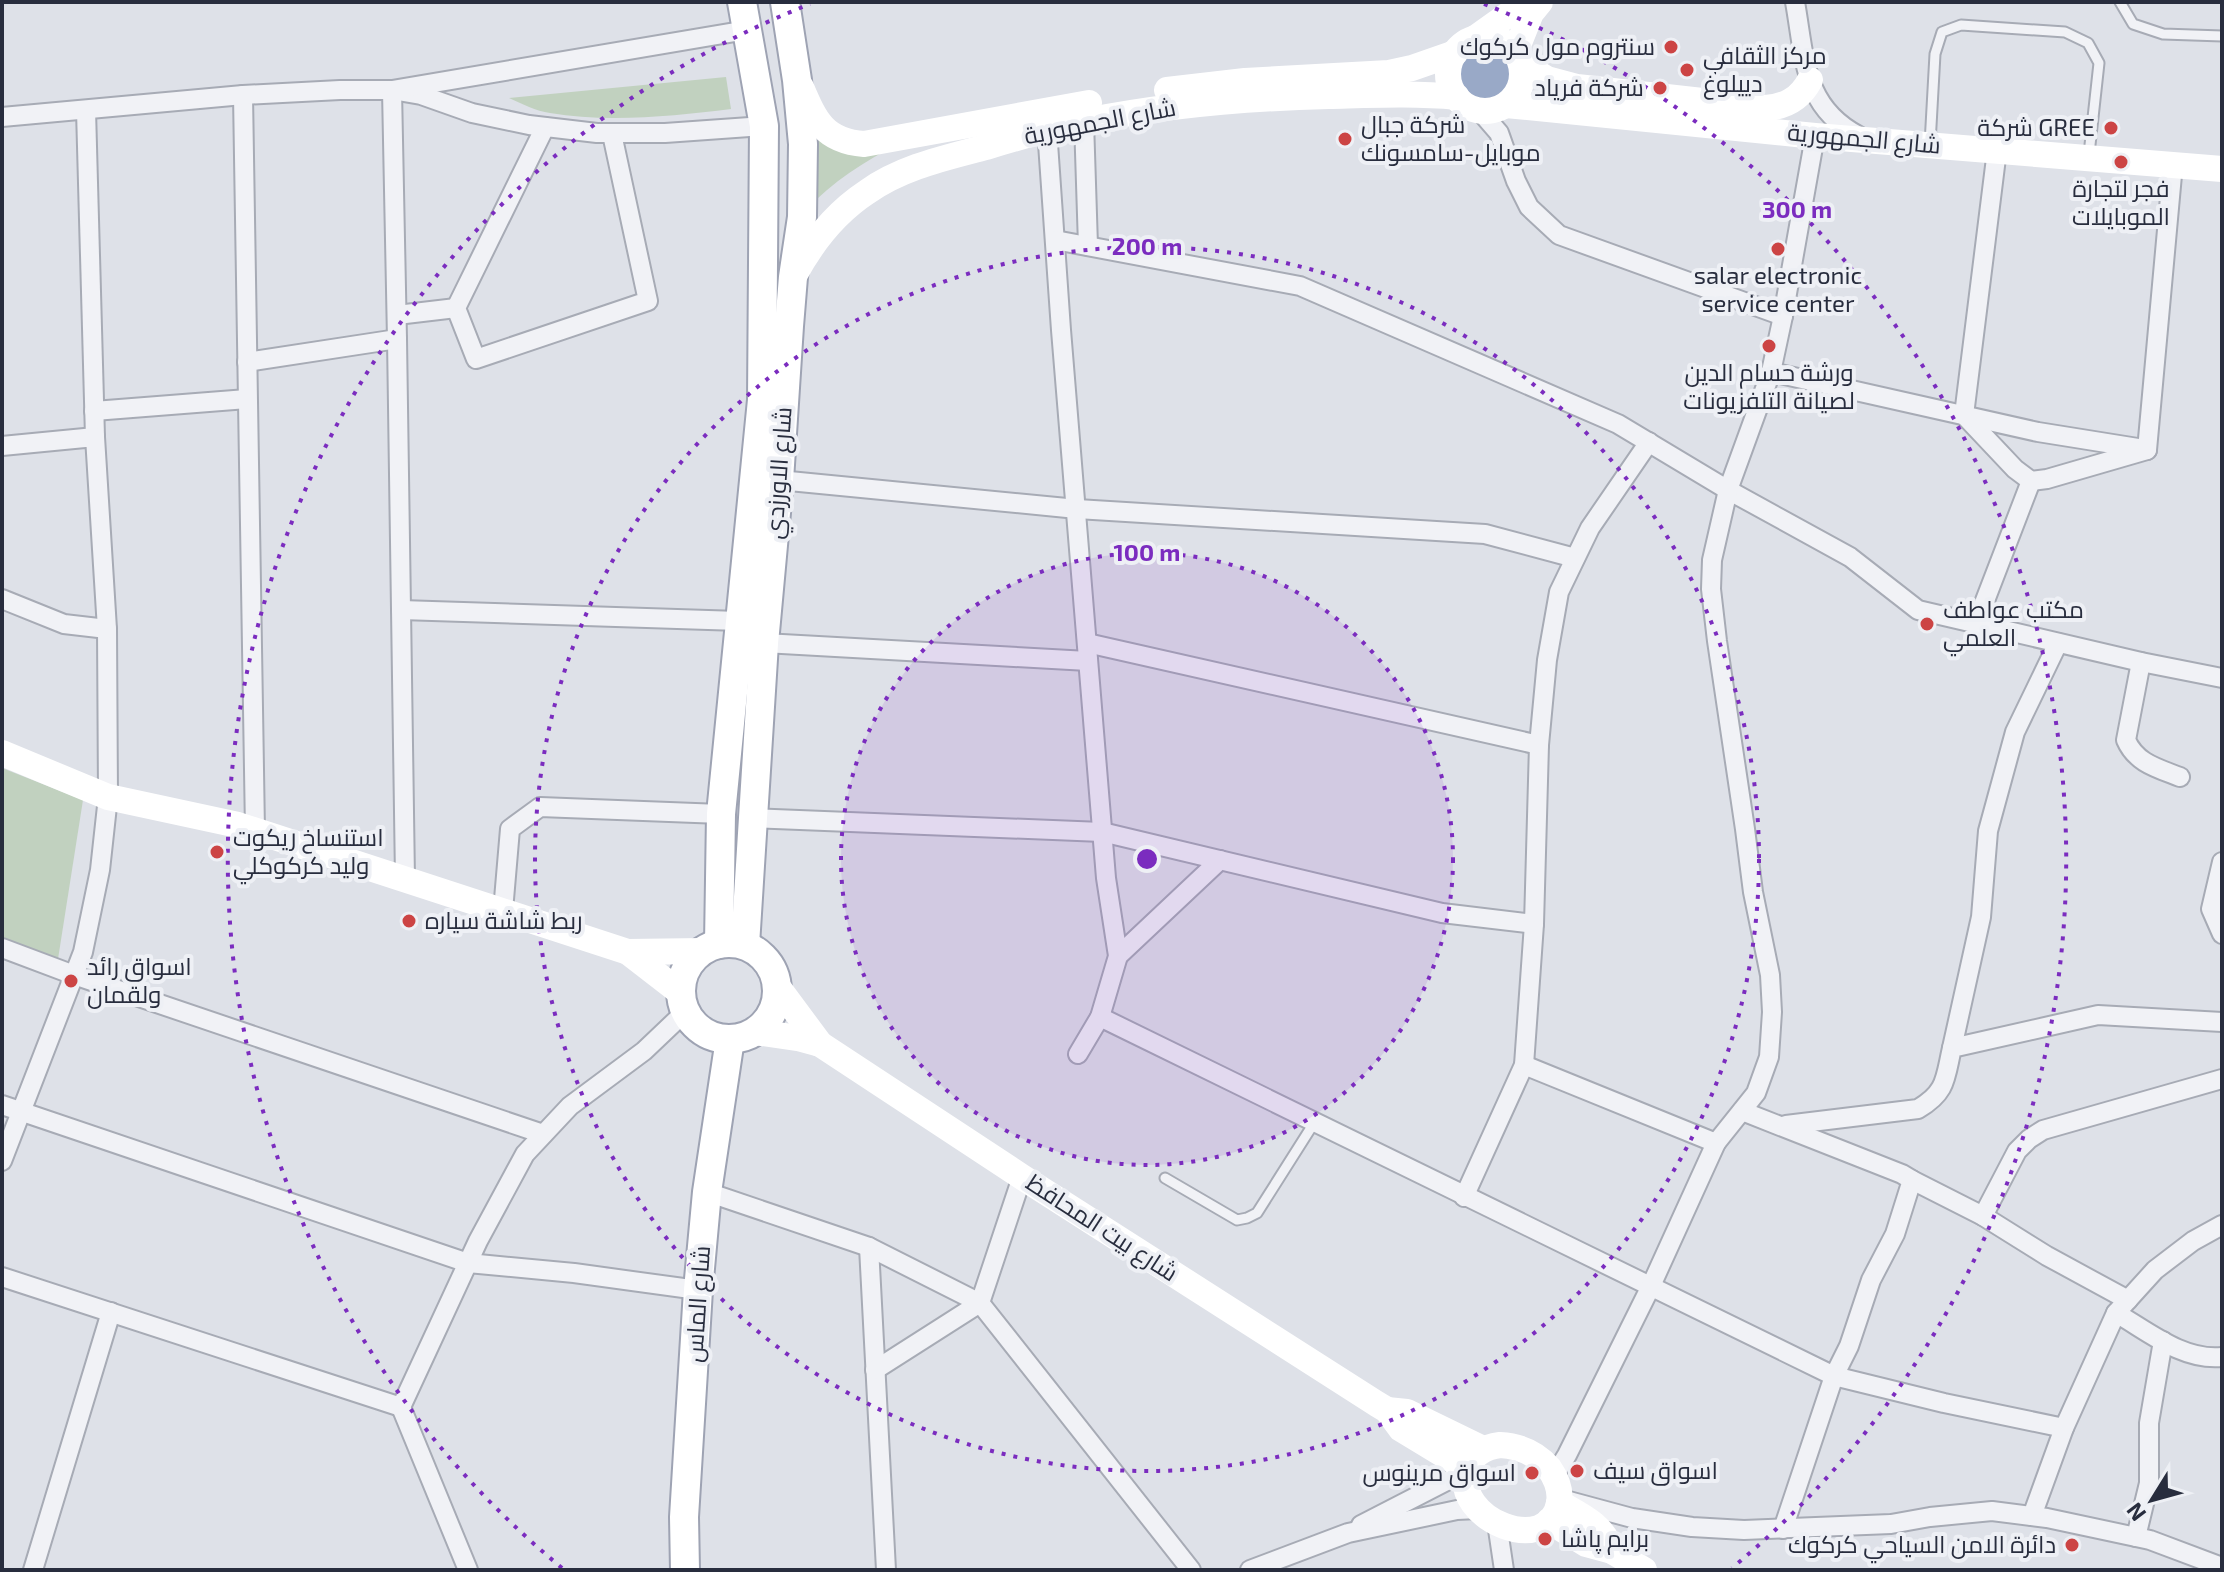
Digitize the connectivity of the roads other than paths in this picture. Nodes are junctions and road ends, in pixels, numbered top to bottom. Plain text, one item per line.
1 (742, 2) edge
2 (785, 2) edge
3 (1526, 2) edge
4 (1540, 2) edge
5 (1795, 2) edge
6 (2120, 2) edge
7 (747, 30) junction
8 (2222, 36) edge
9 (1465, 46) junction
10 (1518, 58) junction
11 (797, 80) junction
12 (1810, 80) junction
13 (392, 90) junction
14 (243, 95) junction
15 (1457, 97) junction
16 (1506, 105) junction
17 (86, 110) junction
18 (1480, 111) junction
19 (2, 117) edge
20 (1084, 121) junction
21 (764, 126) junction
22 (545, 127) junction
23 (1047, 129) junction
24 (612, 134) junction
25 (1815, 136) junction
26 (1874, 141) junction
27 (1930, 145) junction
28 (1997, 150) junction
29 (2089, 158) junction
30 (2173, 164) junction
31 (2222, 169) edge
32 (1055, 240) junction
33 (1088, 246) junction
34 (793, 277) junction
35 (456, 308) junction
36 (397, 315) junction
37 (1783, 316) junction
38 (397, 339) junction
39 (247, 362) junction
40 (1771, 372) junction
41 (247, 399) junction
42 (94, 411) junction
43 (1964, 415) junction
44 (95, 437) junction
45 (1649, 442) junction
46 (2, 446) edge
47 (2147, 450) junction
48 (779, 480) junction
49 (2031, 481) junction
50 (1728, 490) junction
51 (1077, 509) junction
52 (1575, 558) junction
53 (2, 599) edge
54 (401, 610) junction
55 (739, 621) junction
56 (1976, 624) junction
57 (107, 629) junction
58 (764, 643) junction
59 (2058, 643) junction
60 (1087, 652) junction
61 (2141, 662) junction
62 (2222, 678) edge
63 (1539, 745) junction
64 (2, 753) edge
65 (2180, 777) dead end
66 (108, 797) junction
67 (721, 814) junction
68 (752, 818) junction
69 (255, 831) junction
70 (1102, 832) junction
71 (1220, 860) junction
72 (2222, 862) edge
73 (405, 879) junction
74 (503, 911) junction
75 (1534, 924) junction
76 (2222, 934) edge
77 (722, 947) junction
78 (2, 948) edge
79 (628, 952) junction
80 (1118, 956) junction
81 (74, 975) junction
82 (777, 986) junction
83 (683, 1002) junction
84 (1100, 1017) junction
85 (2222, 1022) edge
86 (742, 1036) junction
87 (820, 1044) junction
88 (1952, 1048) junction
89 (1078, 1054) dead end
90 (1524, 1065) junction
91 (2222, 1079) edge
92 (2, 1105) edge
93 (1742, 1111) junction
94 (21, 1112) junction
95 (1314, 1123) junction
96 (1781, 1126) junction
97 (543, 1134) junction
98 (1716, 1143) junction
99 (2, 1161) edge
100 (1022, 1177) junction
101 (1165, 1178) dead end
102 (1912, 1180) junction
103 (707, 1192) junction
104 (1464, 1197) junction
105 (1983, 1216) junction
106 (2222, 1225) edge
107 (869, 1247) junction
108 (468, 1263) junction
109 (2, 1277) edge
110 (1650, 1288) junction
111 (698, 1290) junction
112 (980, 1303) junction
113 (2122, 1306) junction
114 (111, 1312) junction
115 (2163, 1341) junction
116 (2222, 1357) edge
117 (875, 1370) junction
118 (1834, 1376) junction
119 (401, 1407) junction
120 (2064, 1428) junction
121 (1472, 1463) junction
122 (1555, 1500) junction
123 (1487, 1516) junction
124 (2032, 1516) junction
125 (1783, 1529) junction
126 (1348, 1533) junction
127 (2136, 1537) junction
128 (2222, 1567) edge
129 (33, 1570) edge
130 (468, 1570) edge
131 (685, 1570) edge
132 (886, 1570) edge
133 (1191, 1570) edge
134 (1250, 1570) edge
135 (1504, 1570) edge
136 (1644, 1570) edge

1 - 7 main road, شارع الاورزدي
2 - 11 main road, شارع الاورزدي
3 - 9 street, شارع الجمهورية
4 - 10 street
5 - 12 street
6 - 8 lane
7 - 13 street
7 - 21 main road, شارع الاورزدي
9 - 10 street
9 - 11 street, شارع الجمهورية
9 - 15 street
10 - 12 street
10 - 16 street
11 - 34 main road, شارع الاورزدي
12 - 26 street
13 - 14 street
13 - 22 street
13 - 36 street
14 - 17 street
14 - 39 street
15 - 18 street
15 - 20 street, شارع الجمهورية
16 - 18 street
16 - 25 street, شارع الجمهورية
17 - 19 street
17 - 42 street
18 - 37 street
20 - 23 street, شارع الجمهورية
20 - 33 street
21 - 24 street
21 - 55 main road, شارع الاورزدي
22 - 24 street
22 - 35 street
23 - 32 street
23 - 34 street, شارع الجمهورية
24 - 35 street
25 - 26 street, شارع الجمهورية
25 - 37 street
26 - 27 street, شارع الجمهورية
27 - 28 street, شارع الجمهورية
27 - 29 lane
28 - 29 street, شارع الجمهورية
28 - 43 street
29 - 30 street, شارع الجمهورية
30 - 31 street, شارع الجمهورية
30 - 47 street
32 - 33 street
32 - 51 street
33 - 45 street
34 - 48 main road, شارع الاورزدي
35 - 36 street
36 - 38 street
37 - 40 street
38 - 39 street
38 - 54 street
39 - 41 street
40 - 43 street
40 - 50 street
41 - 42 street
41 - 69 street
42 - 44 street
43 - 47 street
43 - 49 street
44 - 46 street
44 - 57 street
45 - 50 street
45 - 52 street
47 - 49 street
48 - 51 street
48 - 58 main road, شارع الاورزدي
49 - 56 street
50 - 56 street
50 - 93 street
51 - 52 street
51 - 60 street
52 - 63 street
53 - 57 street
54 - 55 street
54 - 73 street
55 - 67 main road, شارع الاورزدي
56 - 59 street
57 - 66 street
58 - 60 street
58 - 68 main road, شارع الاورزدي
59 - 61 street
59 - 88 street
60 - 63 street
60 - 70 street
61 - 62 street
61 - 65 street
63 - 75 street
64 - 66 street
66 - 69 street
66 - 81 street
67 - 74 street
67 - 77 main road, شارع الاورزدي
68 - 70 street
68 - 77 main road, شارع الاورزدي
69 - 73 street
70 - 71 street
70 - 80 street
71 - 75 street
71 - 80 street
72 - 76 street
73 - 74 street
74 - 79 street
75 - 90 street
77 - 79 street
77 - 82 main road
77 - 83 main road
78 - 81 street
79 - 83 street
80 - 84 street
81 - 94 street
81 - 97 street
82 - 86 main road
82 - 87 street, شارع بيت المحافظ
83 - 86 main road
83 - 97 street
84 - 89 street
84 - 95 street
85 - 88 street
86 - 87 street, شارع بيت المحافظ
86 - 103 main road, شارع الماس
87 - 100 street, شارع بيت المحافظ
88 - 96 street
90 - 98 street
90 - 104 street
91 - 105 street
92 - 94 street
93 - 96 street
93 - 98 street
94 - 99 street
94 - 108 street
95 - 101 lane
95 - 104 street
96 - 102 street
97 - 108 street
98 - 110 street
100 - 112 street
100 - 121 street, شارع بيت المحافظ
102 - 105 street
102 - 118 street
103 - 107 street
103 - 111 main road, شارع الماس
104 - 110 street
105 - 113 street
106 - 113 street
107 - 112 street
107 - 117 street
108 - 111 street
108 - 119 street
109 - 114 street
110 - 118 street
110 - 122 street
111 - 131 main road, شارع الماس
112 - 117 street
112 - 133 street
113 - 115 street
113 - 120 street
114 - 119 street
114 - 129 street
115 - 116 street
115 - 127 street
117 - 132 street
118 - 120 street
118 - 125 street
119 - 130 street
120 - 124 street
121 - 122 street, شارع بيت المحافظ
121 - 123 street
121 - 126 street
122 - 123 street
122 - 125 street
122 - 136 street, شارع بيت المحافظ
123 - 126 street
123 - 135 street
124 - 125 street
124 - 127 street
126 - 134 street
127 - 128 street

